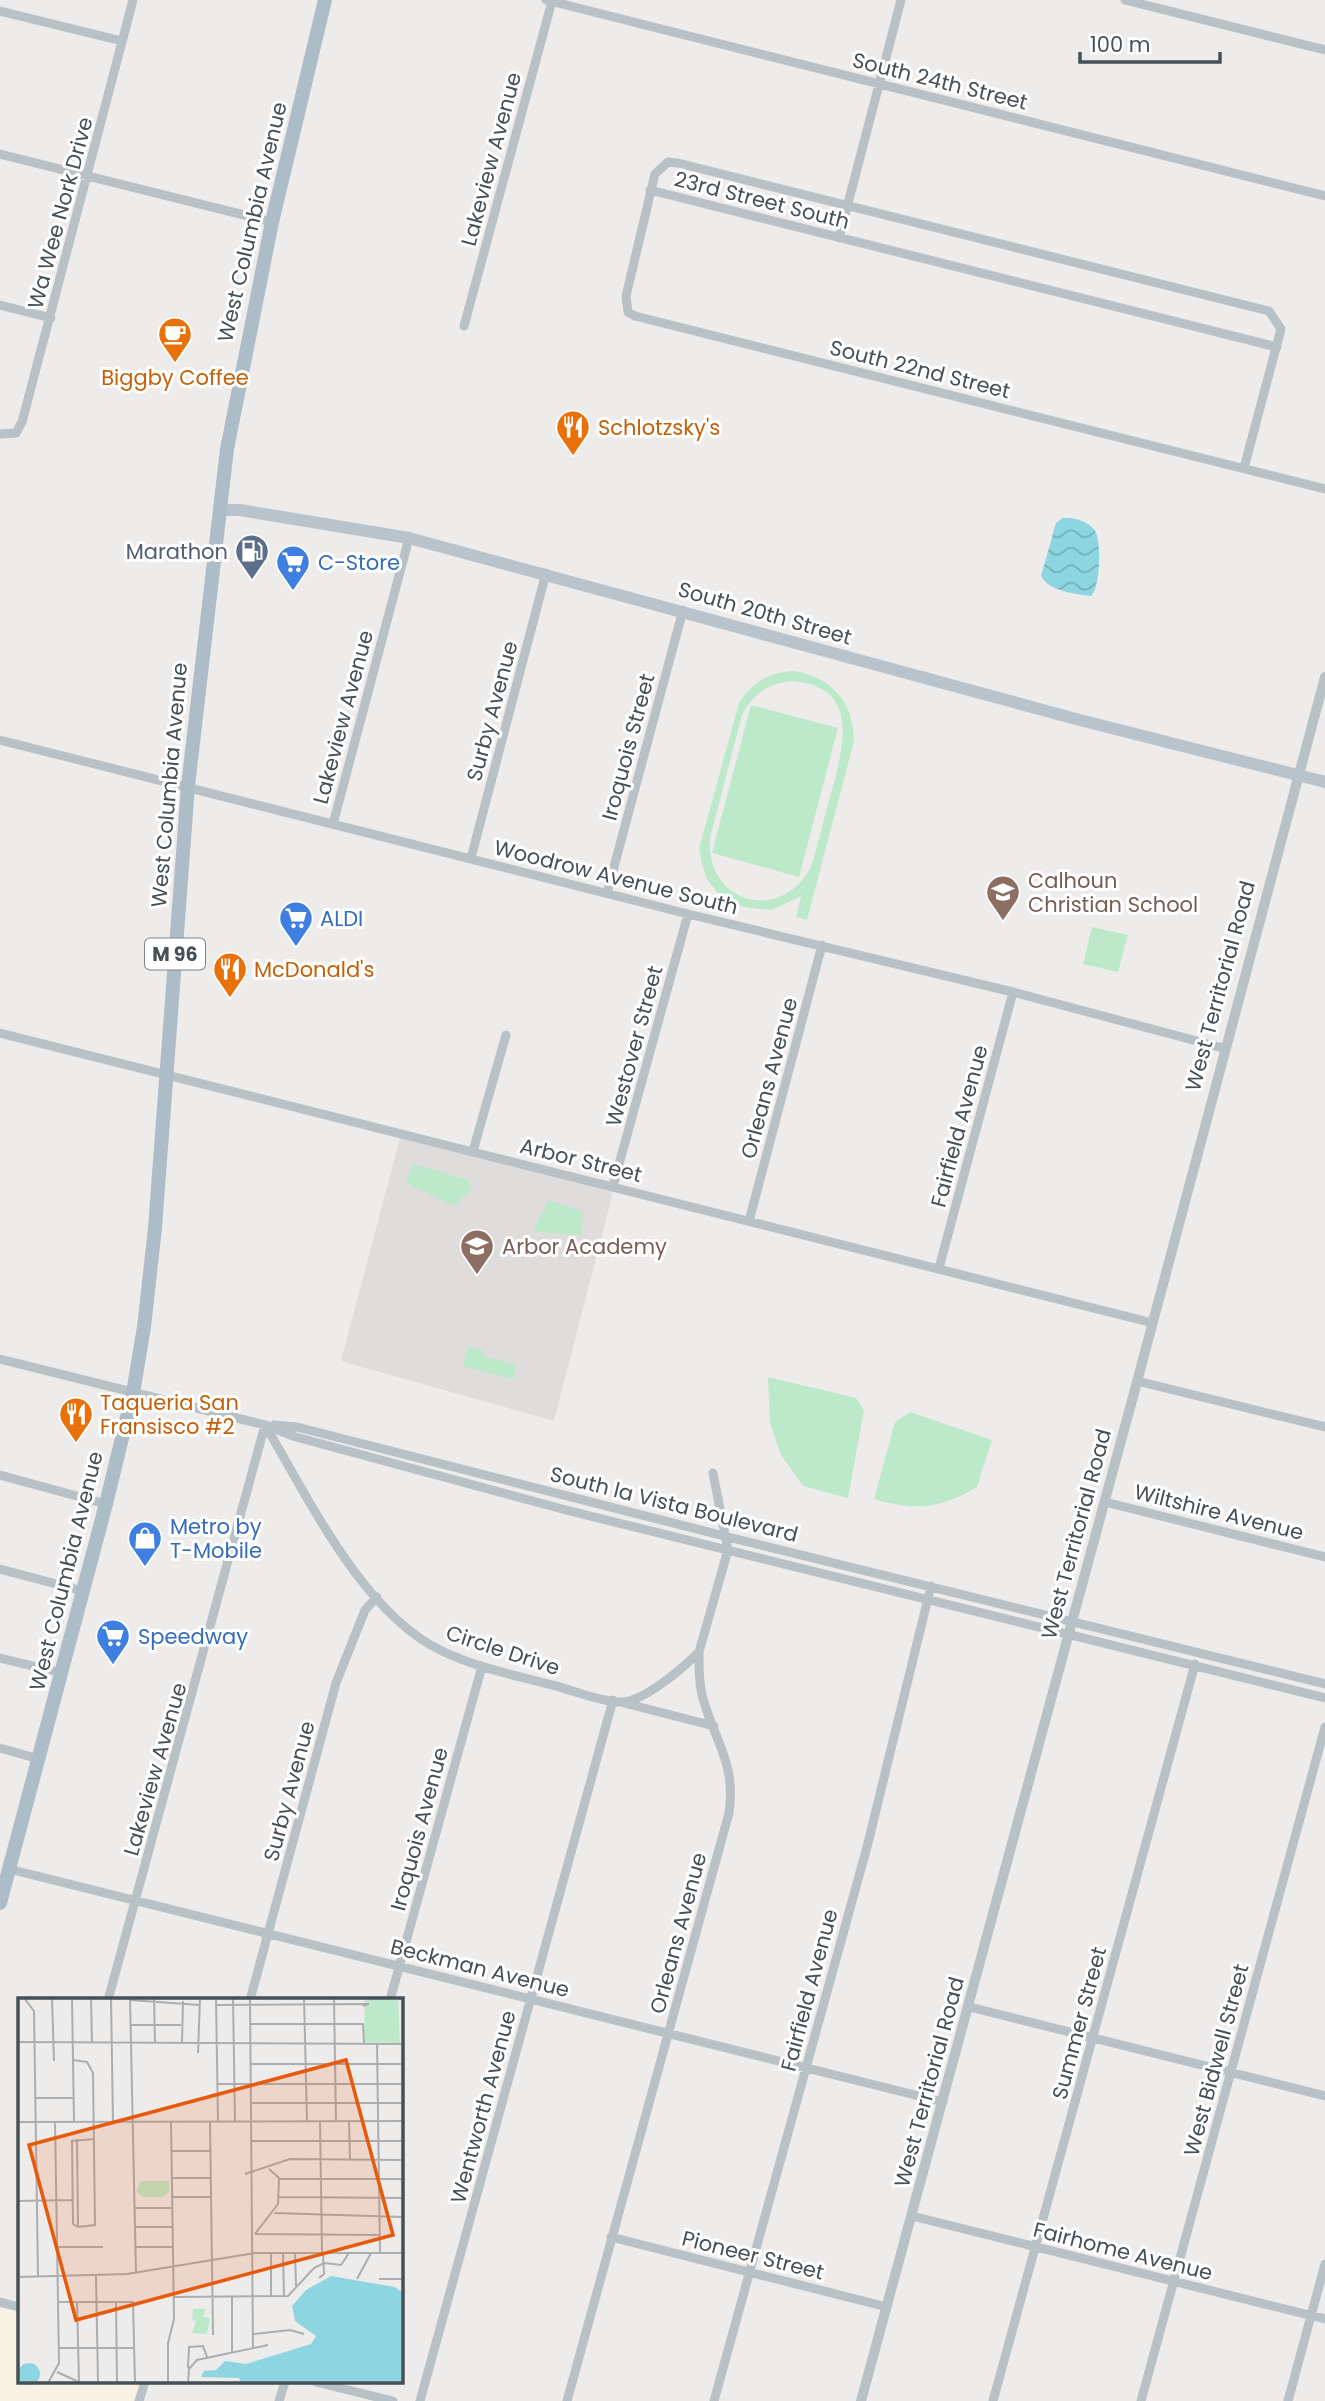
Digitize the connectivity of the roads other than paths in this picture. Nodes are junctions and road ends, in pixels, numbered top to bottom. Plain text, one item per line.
1 (133, 0) edge
2 (325, 0) edge
3 (901, 0) edge
4 (1125, 0) edge
5 (549, 1) edge
6 (0, 11) edge
7 (122, 41) junction
8 (1325, 50) edge
9 (880, 83) junction
10 (0, 154) edge
11 (88, 174) junction
12 (650, 190) junction
13 (1325, 196) edge
14 (850, 205) junction
15 (272, 222) junction
16 (839, 238) junction
17 (0, 305) edge
18 (51, 318) junction
19 (464, 326) dead end
20 (1277, 347) junction
21 (0, 434) edge
22 (1244, 468) junction
23 (1325, 489) edge
24 (219, 510) junction
25 (409, 538) junction
26 (547, 573) junction
27 (683, 610) junction
28 (1325, 677) edge
29 (0, 740) edge
30 (1297, 776) junction
31 (1325, 782) edge
32 (188, 786) junction
33 (332, 824) junction
34 (471, 858) junction
35 (607, 893) junction
36 (688, 914) junction
37 (822, 945) junction
38 (1013, 992) junction
39 (0, 1033) edge
40 (506, 1035) dead end
41 (1223, 1048) junction
42 (166, 1076) junction
43 (473, 1151) junction
44 (613, 1186) junction
45 (749, 1221) junction
46 (939, 1268) junction
47 (1153, 1324) junction
48 (0, 1359) edge
49 (1137, 1381) junction
50 (133, 1393) junction
51 (265, 1425) junction
52 (1325, 1427) edge
53 (713, 1473) dead end
54 (0, 1475) edge
55 (1105, 1502) junction
56 (106, 1504) junction
57 (727, 1537) junction
58 (728, 1550) junction
59 (1325, 1557) edge
60 (0, 1569) edge
61 (931, 1586) junction
62 (83, 1591) junction
63 (377, 1597) junction
64 (929, 1600) junction
65 (1073, 1621) junction
66 (1070, 1635) junction
67 (699, 1652) junction
68 (1198, 1653) junction
69 (0, 1658) edge
70 (482, 1666) junction
71 (1195, 1666) junction
72 (62, 1673) junction
73 (1325, 1684) edge
74 (1325, 1698) edge
75 (616, 1701) junction
76 (714, 1726) junction
77 (1325, 1727) edge
78 (0, 1748) edge
79 (39, 1759) junction
80 (5, 1873) edge
81 (136, 1900) junction
82 (0, 1903) edge
83 (269, 1933) junction
84 (400, 1966) junction
85 (109, 1998) edge
86 (251, 1998) edge
87 (391, 1998) edge
88 (531, 1999) junction
89 (970, 2007) junction
90 (669, 2034) junction
91 (1093, 2038) junction
92 (806, 2067) junction
93 (1231, 2071) junction
94 (1325, 2096) edge
95 (943, 2102) junction
96 (912, 2216) junction
97 (611, 2237) junction
98 (1036, 2247) junction
99 (1325, 2264) edge
100 (749, 2273) junction
101 (1172, 2281) junction
102 (0, 2302) edge
103 (18, 2307) edge
104 (887, 2307) junction
105 (1311, 2315) junction
106 (1325, 2319) edge
107 (144, 2384) edge
108 (284, 2384) edge
109 (324, 2384) edge
110 (139, 2401) edge
111 (279, 2401) edge
112 (393, 2401) edge
113 (421, 2401) edge
114 (567, 2401) edge
115 (714, 2401) edge
116 (861, 2401) edge
117 (993, 2401) edge
118 (1141, 2401) edge
119 (1288, 2401) edge

1 - 7 street, Wa Wee Nork Drive
2 - 15 main road, West Columbia Avenue / M 96
3 - 9 street
4 - 8 street
5 - 9 street, South 24th Street
5 - 19 street, Lakeview Avenue
6 - 7 street
7 - 11 street, Wa Wee Nork Drive
9 - 13 street, South 24th Street
9 - 14 street
10 - 11 street
11 - 15 street
11 - 18 street, Wa Wee Nork Drive
12 - 14 street, 23rd Street South
12 - 16 street, 23rd Street South
12 - 22 street, South 22nd Street
14 - 16 street
14 - 20 street, 23rd Street South
15 - 24 main road, West Columbia Avenue / M 96
16 - 20 street, 23rd Street South
17 - 18 street
18 - 21 street, Wa Wee Nork Drive
20 - 22 street
22 - 23 street, South 22nd Street
24 - 25 main road, South 20th Street
24 - 32 main road, West Columbia Avenue / M 96
25 - 26 main road, South 20th Street
25 - 33 street, Lakeview Avenue
26 - 27 main road, South 20th Street
26 - 34 street, Surby Avenue
27 - 30 main road, South 20th Street
27 - 35 street, Iroquois Street
28 - 30 street, West Territorial Road
29 - 32 street, Woodrow Avenue South
30 - 31 main road, South 20th Street
30 - 41 street, West Territorial Road
32 - 33 street, Woodrow Avenue South
32 - 42 main road, West Columbia Avenue / M 96
33 - 34 street, Woodrow Avenue South
34 - 35 street, Woodrow Avenue South
35 - 36 street, Woodrow Avenue South
36 - 37 street, Woodrow Avenue South
36 - 44 street, Westover Street
37 - 38 street, Woodrow Avenue South
37 - 45 street, Orleans Avenue
38 - 41 street, Woodrow Avenue South
38 - 46 street, Fairfield Avenue
39 - 42 street, Arbor Street
40 - 43 street
41 - 47 street, West Territorial Road
42 - 43 street, Arbor Street
42 - 50 main road, West Columbia Avenue / M 96
43 - 44 street, Arbor Street
44 - 45 street, Arbor Street
45 - 46 street, Arbor Street
46 - 47 street, Arbor Street
47 - 49 street, West Territorial Road
48 - 50 street, South la Vista Boulevard
49 - 52 street
49 - 55 street, West Territorial Road
50 - 51 street, South la Vista Boulevard
50 - 56 main road, West Columbia Avenue / M 96
51 - 57 street, South la Vista Boulevard
51 - 58 street, South la Vista Boulevard
51 - 63 street, Circle Drive
51 - 81 street, Lakeview Avenue
53 - 57 street, Orleans Avenue
54 - 56 street
55 - 59 street, Wiltshire Avenue
55 - 65 street, West Territorial Road
56 - 62 main road, West Columbia Avenue / M 96
57 - 58 street, Orleans Avenue
57 - 61 street, South la Vista Boulevard
58 - 64 street, South la Vista Boulevard
58 - 67 street, Orleans Avenue
60 - 62 street
61 - 64 street, Fairfield Avenue
61 - 65 street, South la Vista Boulevard
62 - 72 main road, West Columbia Avenue / M 96
63 - 70 street, Circle Drive
63 - 83 street, Surby Avenue
64 - 66 street, South la Vista Boulevard
64 - 92 street, Fairfield Avenue
65 - 66 street, West Territorial Road
65 - 68 street, South la Vista Boulevard
66 - 71 street, South la Vista Boulevard
66 - 89 street, West Territorial Road
67 - 75 street
67 - 76 street, Orleans Avenue
68 - 71 street, Summer Street
68 - 73 street, South la Vista Boulevard
69 - 72 street
70 - 75 street, Circle Drive
70 - 84 street, Iroquois Avenue
71 - 74 street, South la Vista Boulevard
71 - 91 street, Summer Street
72 - 79 main road, West Columbia Avenue / M 96
75 - 76 street, Circle Drive
75 - 88 street, Wentworth Avenue
76 - 90 street, Orleans Avenue
77 - 93 street, West Bidwell Street
78 - 79 street
79 - 80 main road, West Columbia Avenue / M 96
80 - 81 street, Beckman Avenue
80 - 82 main road, West Columbia Avenue / M 96
81 - 83 street, Beckman Avenue
81 - 85 street, Lakeview Avenue
83 - 84 street, Beckman Avenue
83 - 86 street, Surby Avenue
84 - 87 street, Iroquois Avenue
84 - 88 street, Beckman Avenue
88 - 90 street, Beckman Avenue
88 - 113 street, Wentworth Avenue
89 - 91 street
89 - 95 street, West Territorial Road
90 - 92 street, Beckman Avenue
90 - 97 street, Orleans Avenue
91 - 93 street
91 - 98 street, Summer Street
92 - 95 street, Beckman Avenue
92 - 100 street, Fairfield Avenue
93 - 94 street
93 - 101 street, West Bidwell Street
95 - 96 street, West Territorial Road
96 - 98 street, Fairhome Avenue
96 - 104 street, West Territorial Road
97 - 100 street, Pioneer Street
97 - 114 street, Orleans Avenue
98 - 101 street, Fairhome Avenue
98 - 117 street, Summer Street
99 - 105 street
100 - 104 street, Pioneer Street
100 - 115 street, Fairfield Avenue
101 - 105 street, Fairhome Avenue
101 - 118 street, West Bidwell Street
102 - 103 street
104 - 116 street, West Territorial Road
105 - 106 street, Fairhome Avenue
105 - 119 street
107 - 110 street
108 - 111 street
109 - 112 street

